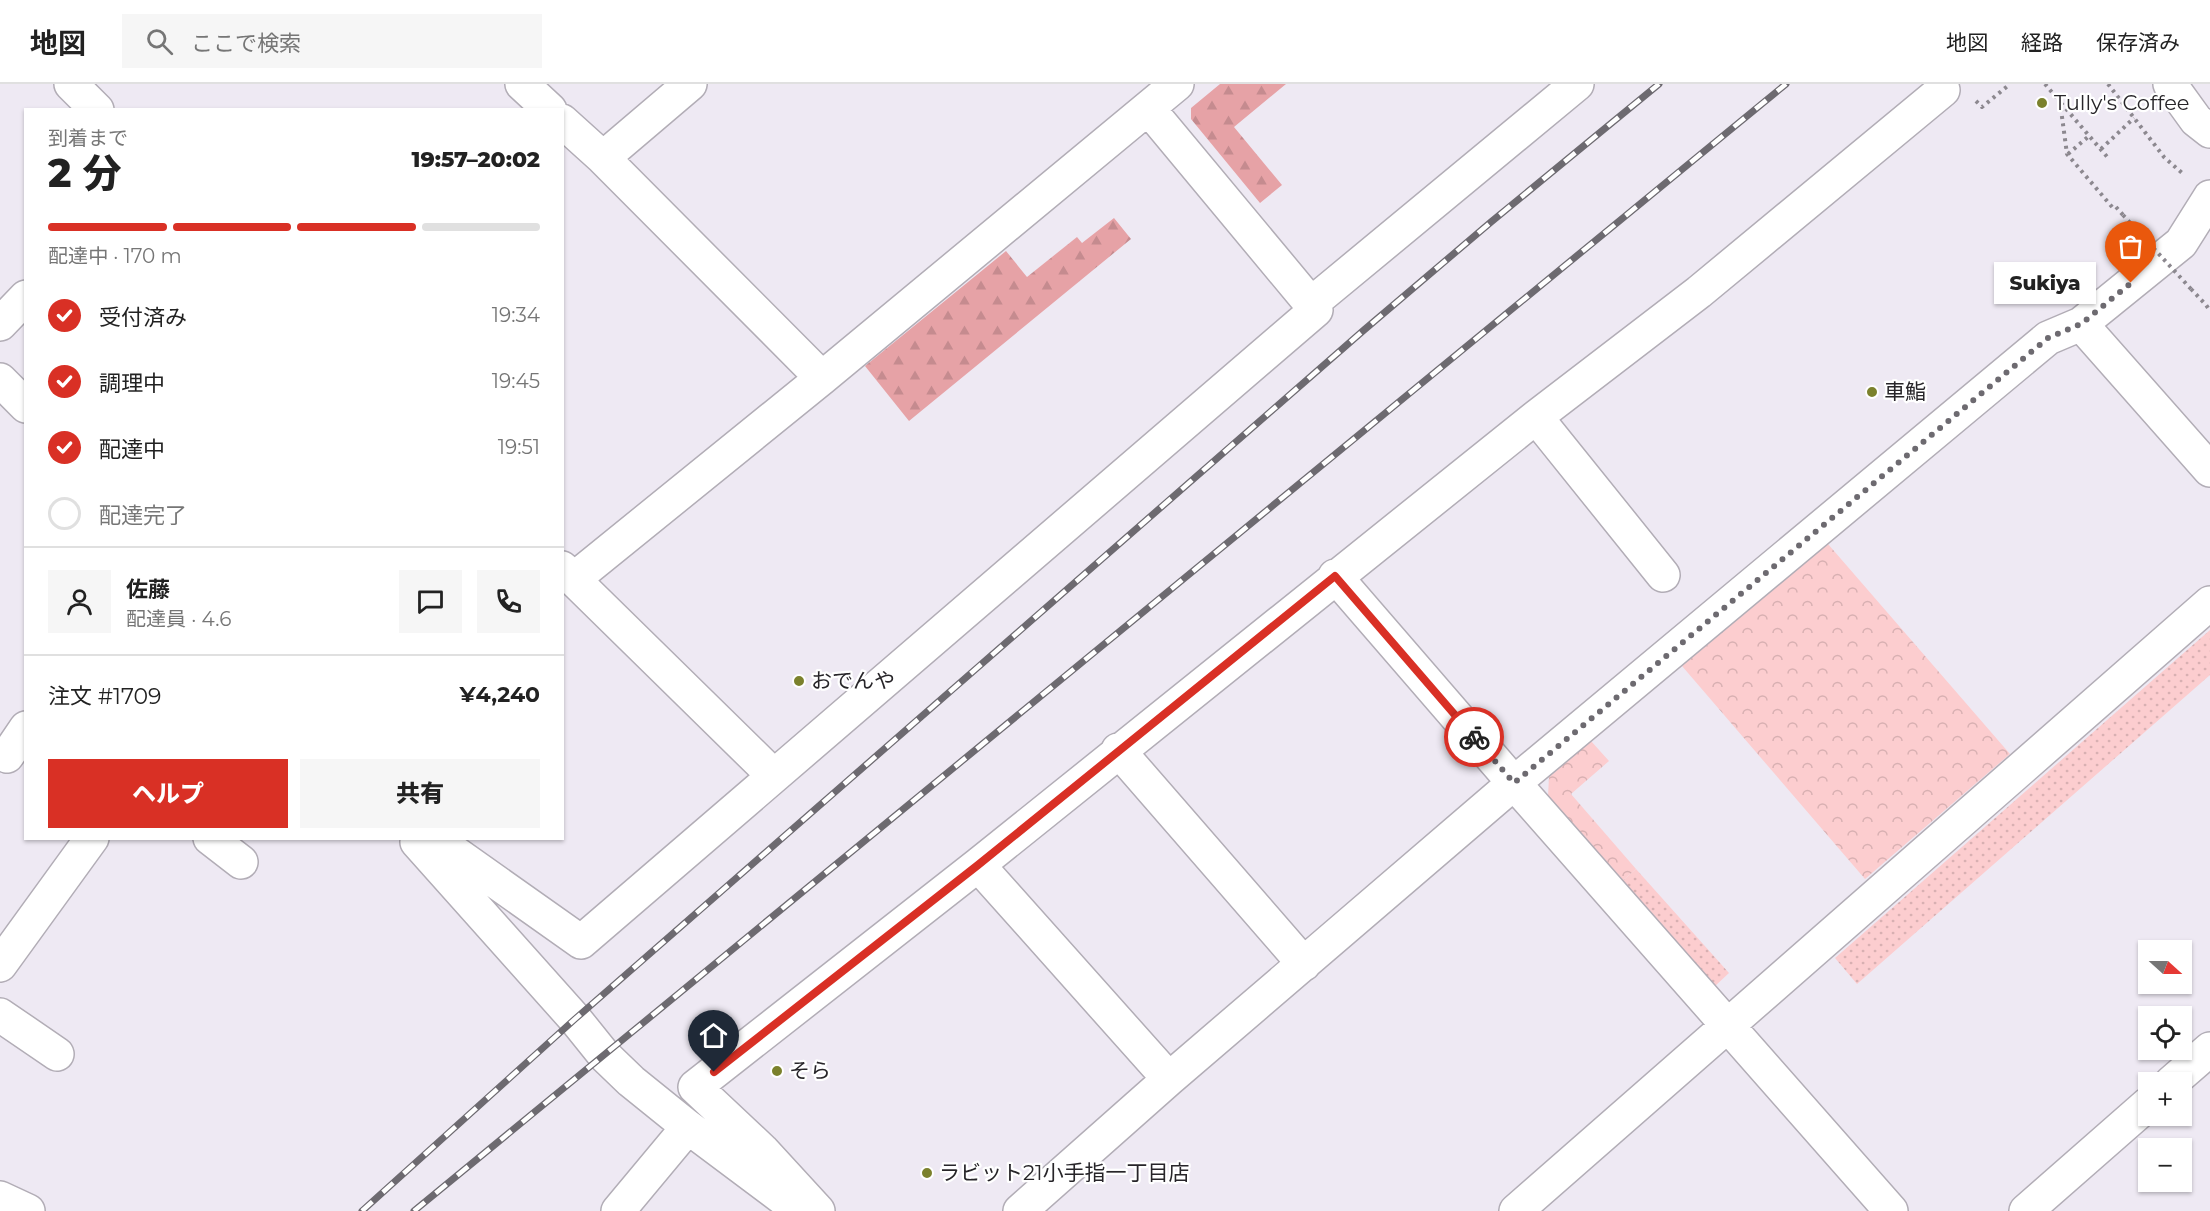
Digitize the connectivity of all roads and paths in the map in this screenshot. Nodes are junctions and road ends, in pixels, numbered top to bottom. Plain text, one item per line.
1 (71, 84) edge
2 (522, 84) edge
3 (690, 84) edge
4 (1177, 84) edge
5 (1577, 84) edge
6 (2010, 84) edge
7 (2045, 84) edge
8 (2108, 84) edge
9 (2170, 84) edge
10 (1943, 90) dead end
11 (1975, 99) dead end
12 (2060, 102) junction
13 (95, 108) edge
14 (548, 108) edge
15 (1148, 108) junction
16 (2135, 118) junction
17 (564, 123) edge
18 (2210, 131) edge
19 (2089, 136) junction
20 (2100, 148) junction
21 (2067, 154) junction
22 (603, 158) junction
23 (2109, 159) dead end
24 (2199, 188) edge
25 (24, 299) edge
26 (2208, 303) edge
27 (1311, 304) junction
28 (2210, 311) edge
29 (0, 324) edge
30 (2081, 324) junction
31 (822, 378) junction
32 (0, 380) edge
33 (24, 404) edge
34 (1536, 417) junction
35 (2210, 470) edge
36 (568, 573) edge
37 (1663, 575) dead end
38 (1335, 576) junction
39 (2210, 603) edge
40 (24, 731) edge
41 (1118, 750) junction
42 (7, 756) dead end
43 (773, 775) junction
44 (1514, 783) junction
45 (91, 840) edge
46 (213, 840) edge
47 (416, 840) edge
48 (437, 840) edge
49 (241, 862) dead end
50 (978, 865) junction
51 (1304, 963) junction
52 (0, 965) edge
53 (0, 1015) edge
54 (1727, 1025) junction
55 (2210, 1049) edge
56 (57, 1054) dead end
57 (2184, 1072) edge
58 (1170, 1079) junction
59 (2138, 1113) edge
60 (688, 1127) junction
61 (0, 1198) edge
62 (28, 1211) edge
63 (618, 1211) edge
64 (801, 1211) edge
65 (818, 1211) edge
66 (1020, 1211) edge
67 (1516, 1211) edge
68 (1892, 1211) edge
69 (2026, 1211) edge

1 - 13 street
2 - 14 street
3 - 22 street
4 - 15 street
5 - 27 street
6 - 11 path
7 - 12 path
8 - 16 path
9 - 18 street
10 - 34 street
12 - 19 path
12 - 21 path
15 - 27 street
15 - 31 street
16 - 20 path
16 - 24 path
17 - 22 street
19 - 20 path
19 - 21 path
20 - 23 path
21 - 26 path, bridge
22 - 31 street
24 - 30 street
25 - 29 street
26 - 28 path
27 - 43 street
30 - 35 street
30 - 44 street
31 - 36 street
32 - 33 street
34 - 37 street
34 - 38 street
36 - 43 street
38 - 41 street
38 - 44 street
39 - 54 street
40 - 42 street
41 - 50 street
41 - 51 street
43 - 48 street
44 - 51 street
44 - 54 street
45 - 52 street
46 - 49 street
47 - 60 street
50 - 58 street
50 - 65 street
51 - 58 street
53 - 56 street
54 - 67 street
54 - 68 street
55 - 57 street
58 - 66 street
59 - 69 street
60 - 63 street
60 - 64 street
61 - 62 street

